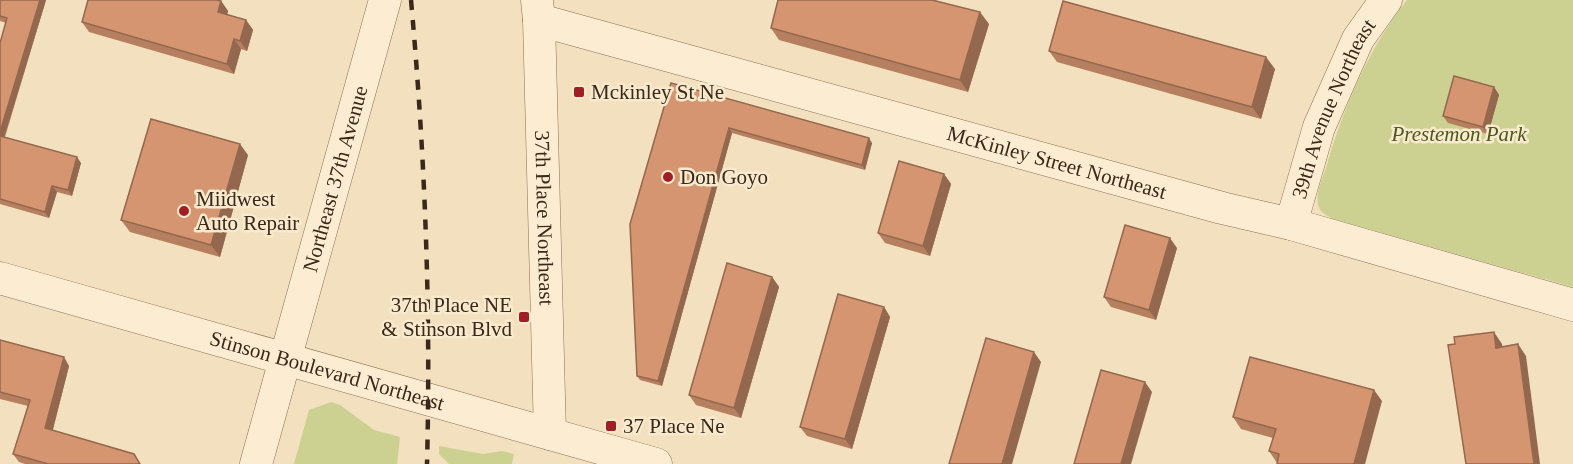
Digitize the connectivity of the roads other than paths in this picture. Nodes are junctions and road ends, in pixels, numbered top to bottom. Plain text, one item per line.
1 (385, 0) edge
2 (1386, 0) edge
3 (538, 10) edge
4 (1291, 224) junction
5 (0, 278) edge
6 (1573, 305) edge
7 (284, 359) junction
8 (550, 434) junction
9 (256, 464) edge
10 (656, 464) edge

1 - 7 street, Northeast 37th Avenue
2 - 4 street, 39th Avenue Northeast
3 - 4 street, McKinley Street Northeast
3 - 8 street, 37th Place Northeast
4 - 6 street, McKinley Street Northeast
5 - 7 street, Stinson Boulevard Northeast
7 - 8 street, Stinson Boulevard Northeast
7 - 9 street, Northeast 37th Avenue
8 - 10 street, Stinson Boulevard Northeast

